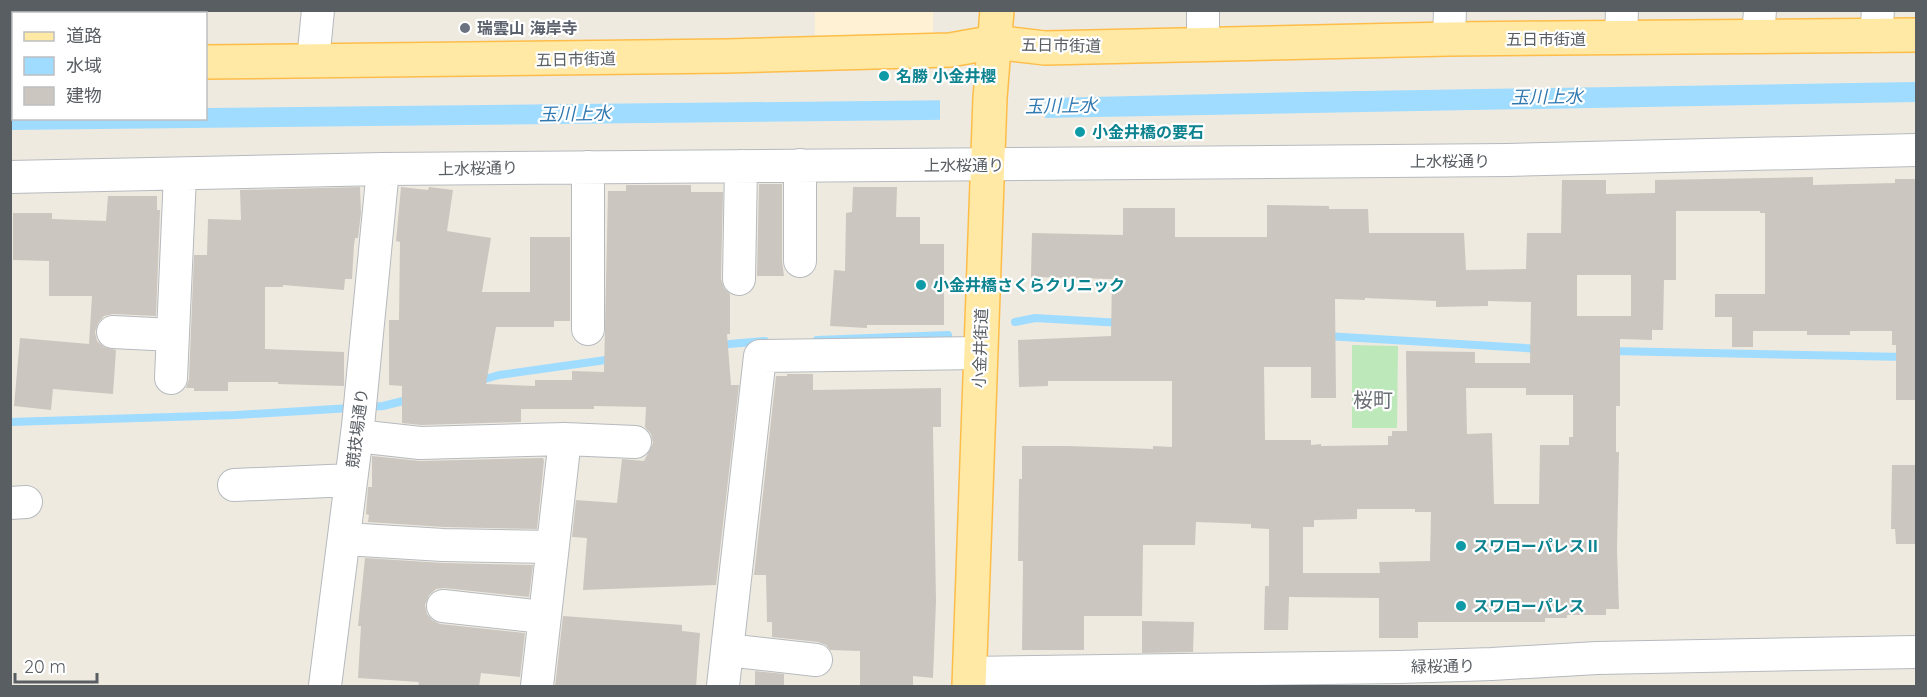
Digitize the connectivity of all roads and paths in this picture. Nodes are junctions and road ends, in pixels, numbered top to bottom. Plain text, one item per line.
1 (318, 10) edge
2 (998, 10) edge
3 (1203, 10) edge
4 (1877, 23) edge
5 (1621, 24) edge
6 (1759, 24) edge
7 (1450, 25) edge
8 (1917, 35) edge
9 (995, 42) junction
10 (1203, 44) junction
11 (313, 61) junction
12 (207, 62) edge
13 (1917, 150) edge
14 (800, 165) junction
15 (987, 165) junction
16 (741, 166) junction
17 (588, 167) junction
18 (383, 169) junction
19 (180, 175) junction
20 (10, 177) edge
21 (800, 261) dead end
22 (739, 279) dead end
23 (588, 329) dead end
24 (113, 332) dead end
25 (172, 335) junction
26 (980, 353) junction
27 (171, 378) dead end
28 (357, 431) junction
29 (565, 439) junction
30 (635, 442) dead end
31 (351, 480) junction
32 (234, 485) dead end
33 (345, 539) junction
34 (552, 547) junction
35 (443, 606) dead end
36 (543, 617) junction
37 (727, 650) junction
38 (1917, 652) edge
39 (816, 660) dead end
40 (1400, 677) edge
41 (1245, 678) edge
42 (1141, 679) edge
43 (969, 680) edge
44 (325, 687) edge
45 (537, 687) edge
46 (723, 687) edge

1 - 11 street
2 - 9 main road, 小金井街道
3 - 10 street
4 - 6 main road, 五日市街道
4 - 8 main road, 五日市街道
5 - 6 main road, 五日市街道
5 - 7 main road, 五日市街道
7 - 10 main road, 五日市街道
9 - 10 main road, 五日市街道
9 - 11 main road, 五日市街道
9 - 15 main road, 小金井街道
11 - 12 main road, 五日市街道
13 - 15 street, 上水桜通り
14 - 15 street, 上水桜通り
14 - 16 street, 上水桜通り
14 - 21 street
15 - 26 main road, 小金井街道
16 - 17 street, 上水桜通り
16 - 22 street
17 - 18 street, 上水桜通り
17 - 23 street
18 - 19 street, 上水桜通り
18 - 28 street, 競技場通り
19 - 20 street, 上水桜通り
19 - 25 street
24 - 25 street
25 - 27 street
26 - 37 street
26 - 43 main road, 小金井街道
28 - 29 street
28 - 31 street, 競技場通り
29 - 30 street
29 - 34 street
31 - 32 street
31 - 33 street, 競技場通り
33 - 34 street
33 - 44 street, 競技場通り
34 - 36 street
35 - 36 street
36 - 45 street
37 - 39 street
37 - 46 street
38 - 40 street, 緑桜通り
40 - 41 street, 緑桜通り
41 - 42 street, 緑桜通り
42 - 43 street, 緑桜通り

